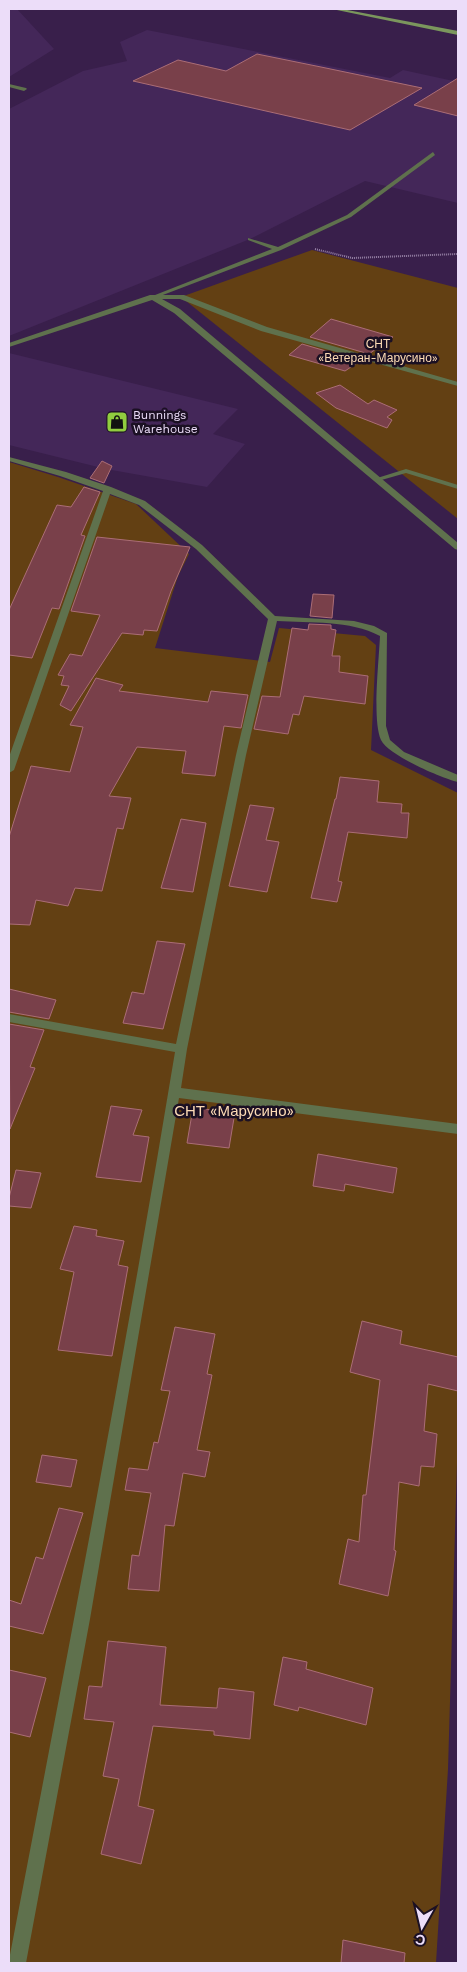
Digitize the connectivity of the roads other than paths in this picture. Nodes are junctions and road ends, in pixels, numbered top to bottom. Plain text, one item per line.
1 (335, 9) edge
2 (458, 33) edge
3 (9, 85) edge
4 (24, 89) dead end
5 (433, 154) dead end
6 (250, 239) dead end
7 (279, 249) junction
8 (153, 297) junction
9 (9, 345) edge
10 (458, 384) edge
11 (9, 460) edge
12 (378, 479) junction
13 (458, 487) edge
14 (108, 489) junction
15 (458, 546) edge
16 (273, 618) junction
17 (9, 770) edge
18 (458, 779) edge
19 (9, 1018) edge
20 (181, 1049) junction
21 (174, 1092) junction
22 (458, 1128) edge
23 (17, 1963) edge

1 - 2 main road
3 - 4 lane
5 - 7 lane
6 - 7 lane
7 - 8 lane
8 - 9 street
8 - 10 street
8 - 12 street
11 - 14 lane
12 - 13 lane
12 - 15 street
14 - 16 lane
14 - 17 lane
16 - 18 lane
16 - 20 lane
19 - 20 lane
20 - 21 lane
21 - 22 lane
21 - 23 lane

